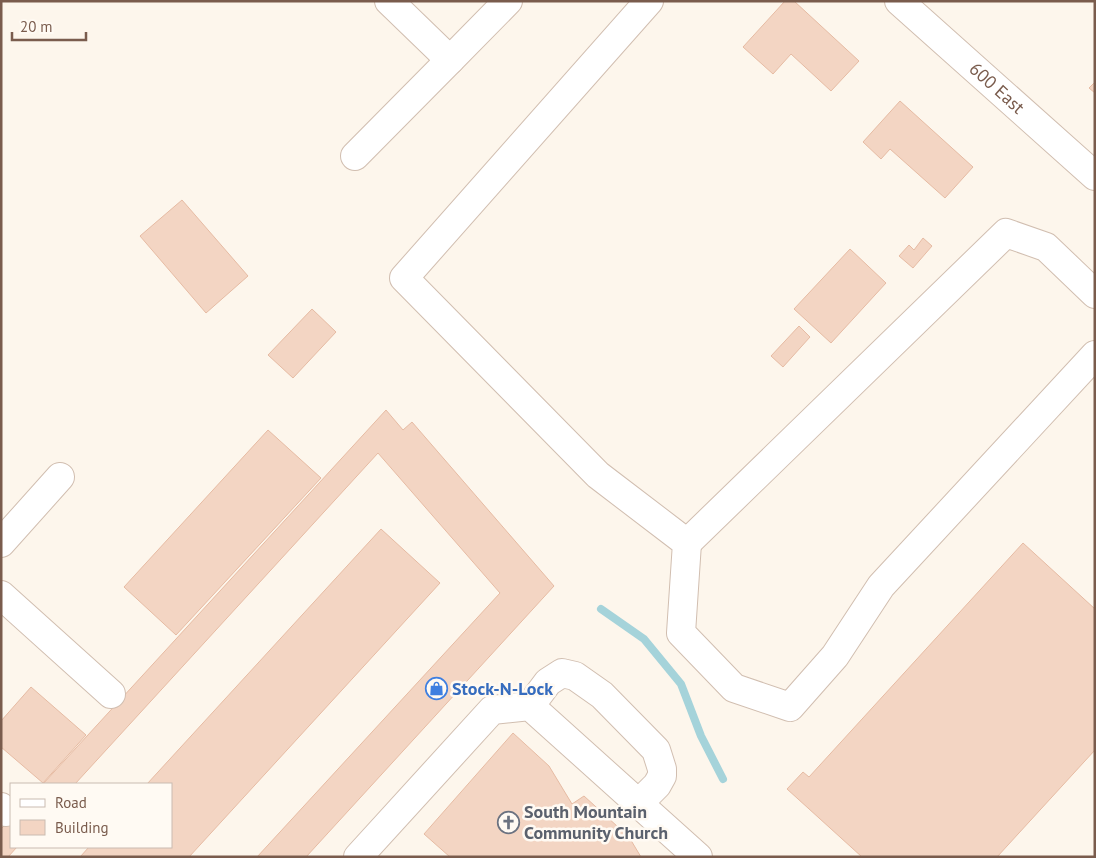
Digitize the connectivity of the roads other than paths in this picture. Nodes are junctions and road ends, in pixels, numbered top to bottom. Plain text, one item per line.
1 (508, 1) edge
2 (649, 1) edge
3 (899, 1) edge
4 (401, 5) edge
5 (450, 60) junction
6 (355, 156) dead end
7 (1095, 176) edge
8 (1095, 294) edge
9 (1095, 355) edge
10 (60, 477) dead end
11 (1, 543) edge
12 (687, 543) junction
13 (1, 594) edge
14 (111, 694) dead end
15 (530, 706) junction
16 (639, 803) junction
17 (368, 853) edge
18 (698, 857) edge

1 - 5 street
2 - 12 street
3 - 7 street, 600 East
4 - 5 street
5 - 6 street
8 - 12 street
9 - 12 street
10 - 11 street
13 - 14 street
15 - 16 street
15 - 16 street
15 - 17 street
16 - 18 street

